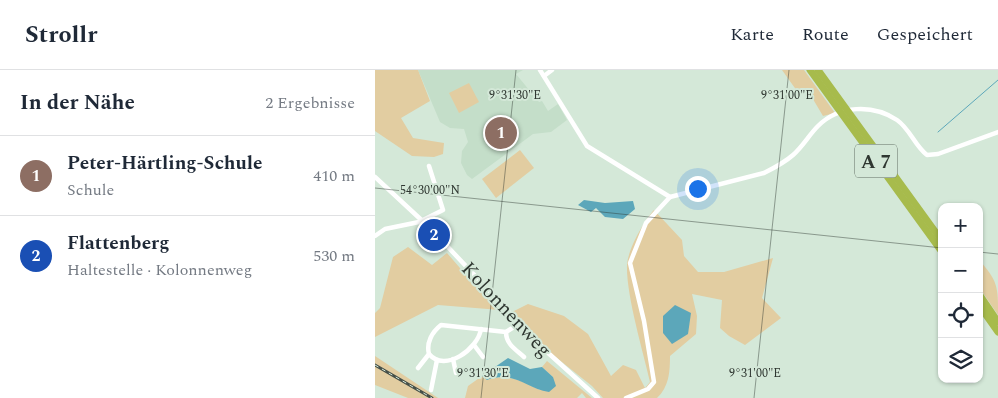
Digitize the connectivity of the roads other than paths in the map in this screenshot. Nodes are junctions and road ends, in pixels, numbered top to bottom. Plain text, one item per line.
1 (540, 70) edge
2 (552, 70) edge
3 (810, 70) edge
4 (818, 70) edge
5 (544, 76) junction
6 (998, 132) edge
7 (429, 166) dead end
8 (375, 177) edge
9 (670, 197) junction
10 (423, 220) junction
11 (938, 235) edge
12 (375, 236) edge
13 (939, 248) edge
14 (983, 300) edge
15 (983, 311) edge
16 (998, 322) edge
17 (520, 323) junction
18 (481, 329) junction
19 (506, 332) junction
20 (998, 332) edge
21 (474, 345) junction
22 (429, 354) junction
23 (483, 357) dead end
24 (524, 357) dead end
25 (453, 359) junction
26 (437, 360) junction
27 (418, 368) dead end
28 (456, 373) dead end
29 (431, 390) dead end
30 (598, 398) edge
31 (626, 398) edge

1 - 5 street
2 - 5 street
3 - 13 highway, A 7
4 - 11 highway, A 7
5 - 9 street
6 - 9 street
7 - 10 street
8 - 10 street, Kolonnenweg
9 - 31 street
10 - 12 street
10 - 17 street, Kolonnenweg
14 - 16 highway
15 - 20 highway
17 - 19 street
17 - 30 street, Kolonnenweg
18 - 19 street
18 - 21 street
18 - 22 street
19 - 24 street
21 - 23 street
21 - 25 street
22 - 26 street
22 - 27 street
25 - 26 street
25 - 28 street
26 - 29 street

